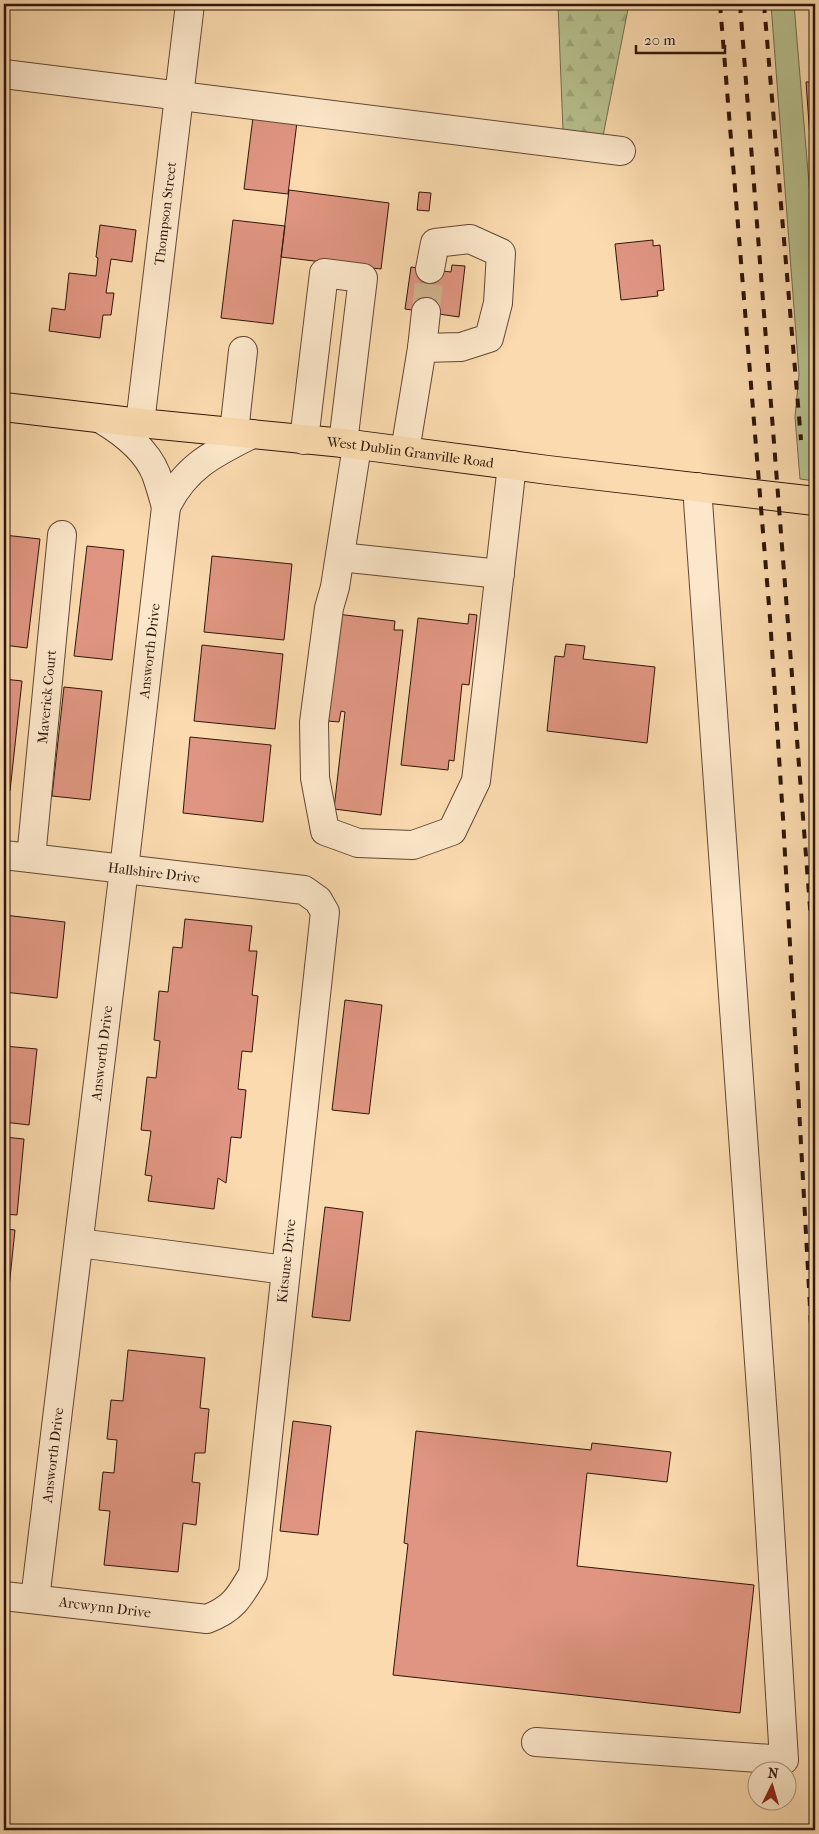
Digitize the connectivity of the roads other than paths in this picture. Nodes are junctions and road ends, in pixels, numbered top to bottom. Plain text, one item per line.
1 (190, 4) edge
2 (4, 74) edge
3 (179, 96) junction
4 (622, 151) dead end
5 (430, 269) tunnel mouth
6 (426, 312) tunnel mouth
7 (422, 348) junction
8 (243, 351) dead end
9 (4, 407) edge
10 (101, 419) junction
11 (140, 423) junction
12 (243, 433) junction
13 (304, 440) junction
14 (350, 444) junction
15 (405, 451) junction
16 (512, 465) junction
17 (697, 487) junction
18 (815, 501) edge
19 (166, 507) junction
20 (62, 535) dead end
21 (340, 557) junction
22 (500, 574) junction
23 (4, 855) edge
24 (31, 858) junction
25 (124, 869) junction
26 (304, 890) joint
27 (79, 1243) junction
28 (285, 1270) junction
29 (4, 1596) edge
30 (35, 1599) junction
31 (207, 1619) joint
32 (536, 1742) dead end

1 - 3 street, Thompson Street
2 - 3 street
3 - 4 street
3 - 11 street, Thompson Street
5 - 7 street
6 - 7 street
7 - 15 street
8 - 12 street
9 - 10 main road, West Dublin Granville Road
10 - 11 main road, West Dublin Granville Road
10 - 19 street, Answorth Drive
11 - 12 main road, West Dublin Granville Road
12 - 13 main road, West Dublin Granville Road
12 - 19 street, Answorth Drive
13 - 14 main road, West Dublin Granville Road
13 - 14 street
14 - 15 main road, West Dublin Granville Road
14 - 21 street
15 - 16 main road, West Dublin Granville Road
16 - 17 main road, West Dublin Granville Road
16 - 22 street
17 - 18 main road, West Dublin Granville Road
17 - 32 street
19 - 25 street, Answorth Drive
20 - 24 street, Maverick Court
21 - 22 street
21 - 22 street
23 - 24 street, Hallshire Drive
24 - 25 street, Hallshire Drive
25 - 26 street, Hallshire Drive
25 - 27 street, Answorth Drive
26 - 28 street, Kitsune Drive
27 - 28 street
27 - 30 street, Answorth Drive
28 - 31 street, Kitsune Drive
29 - 30 street, Arcwynn Drive
30 - 31 street, Arcwynn Drive

